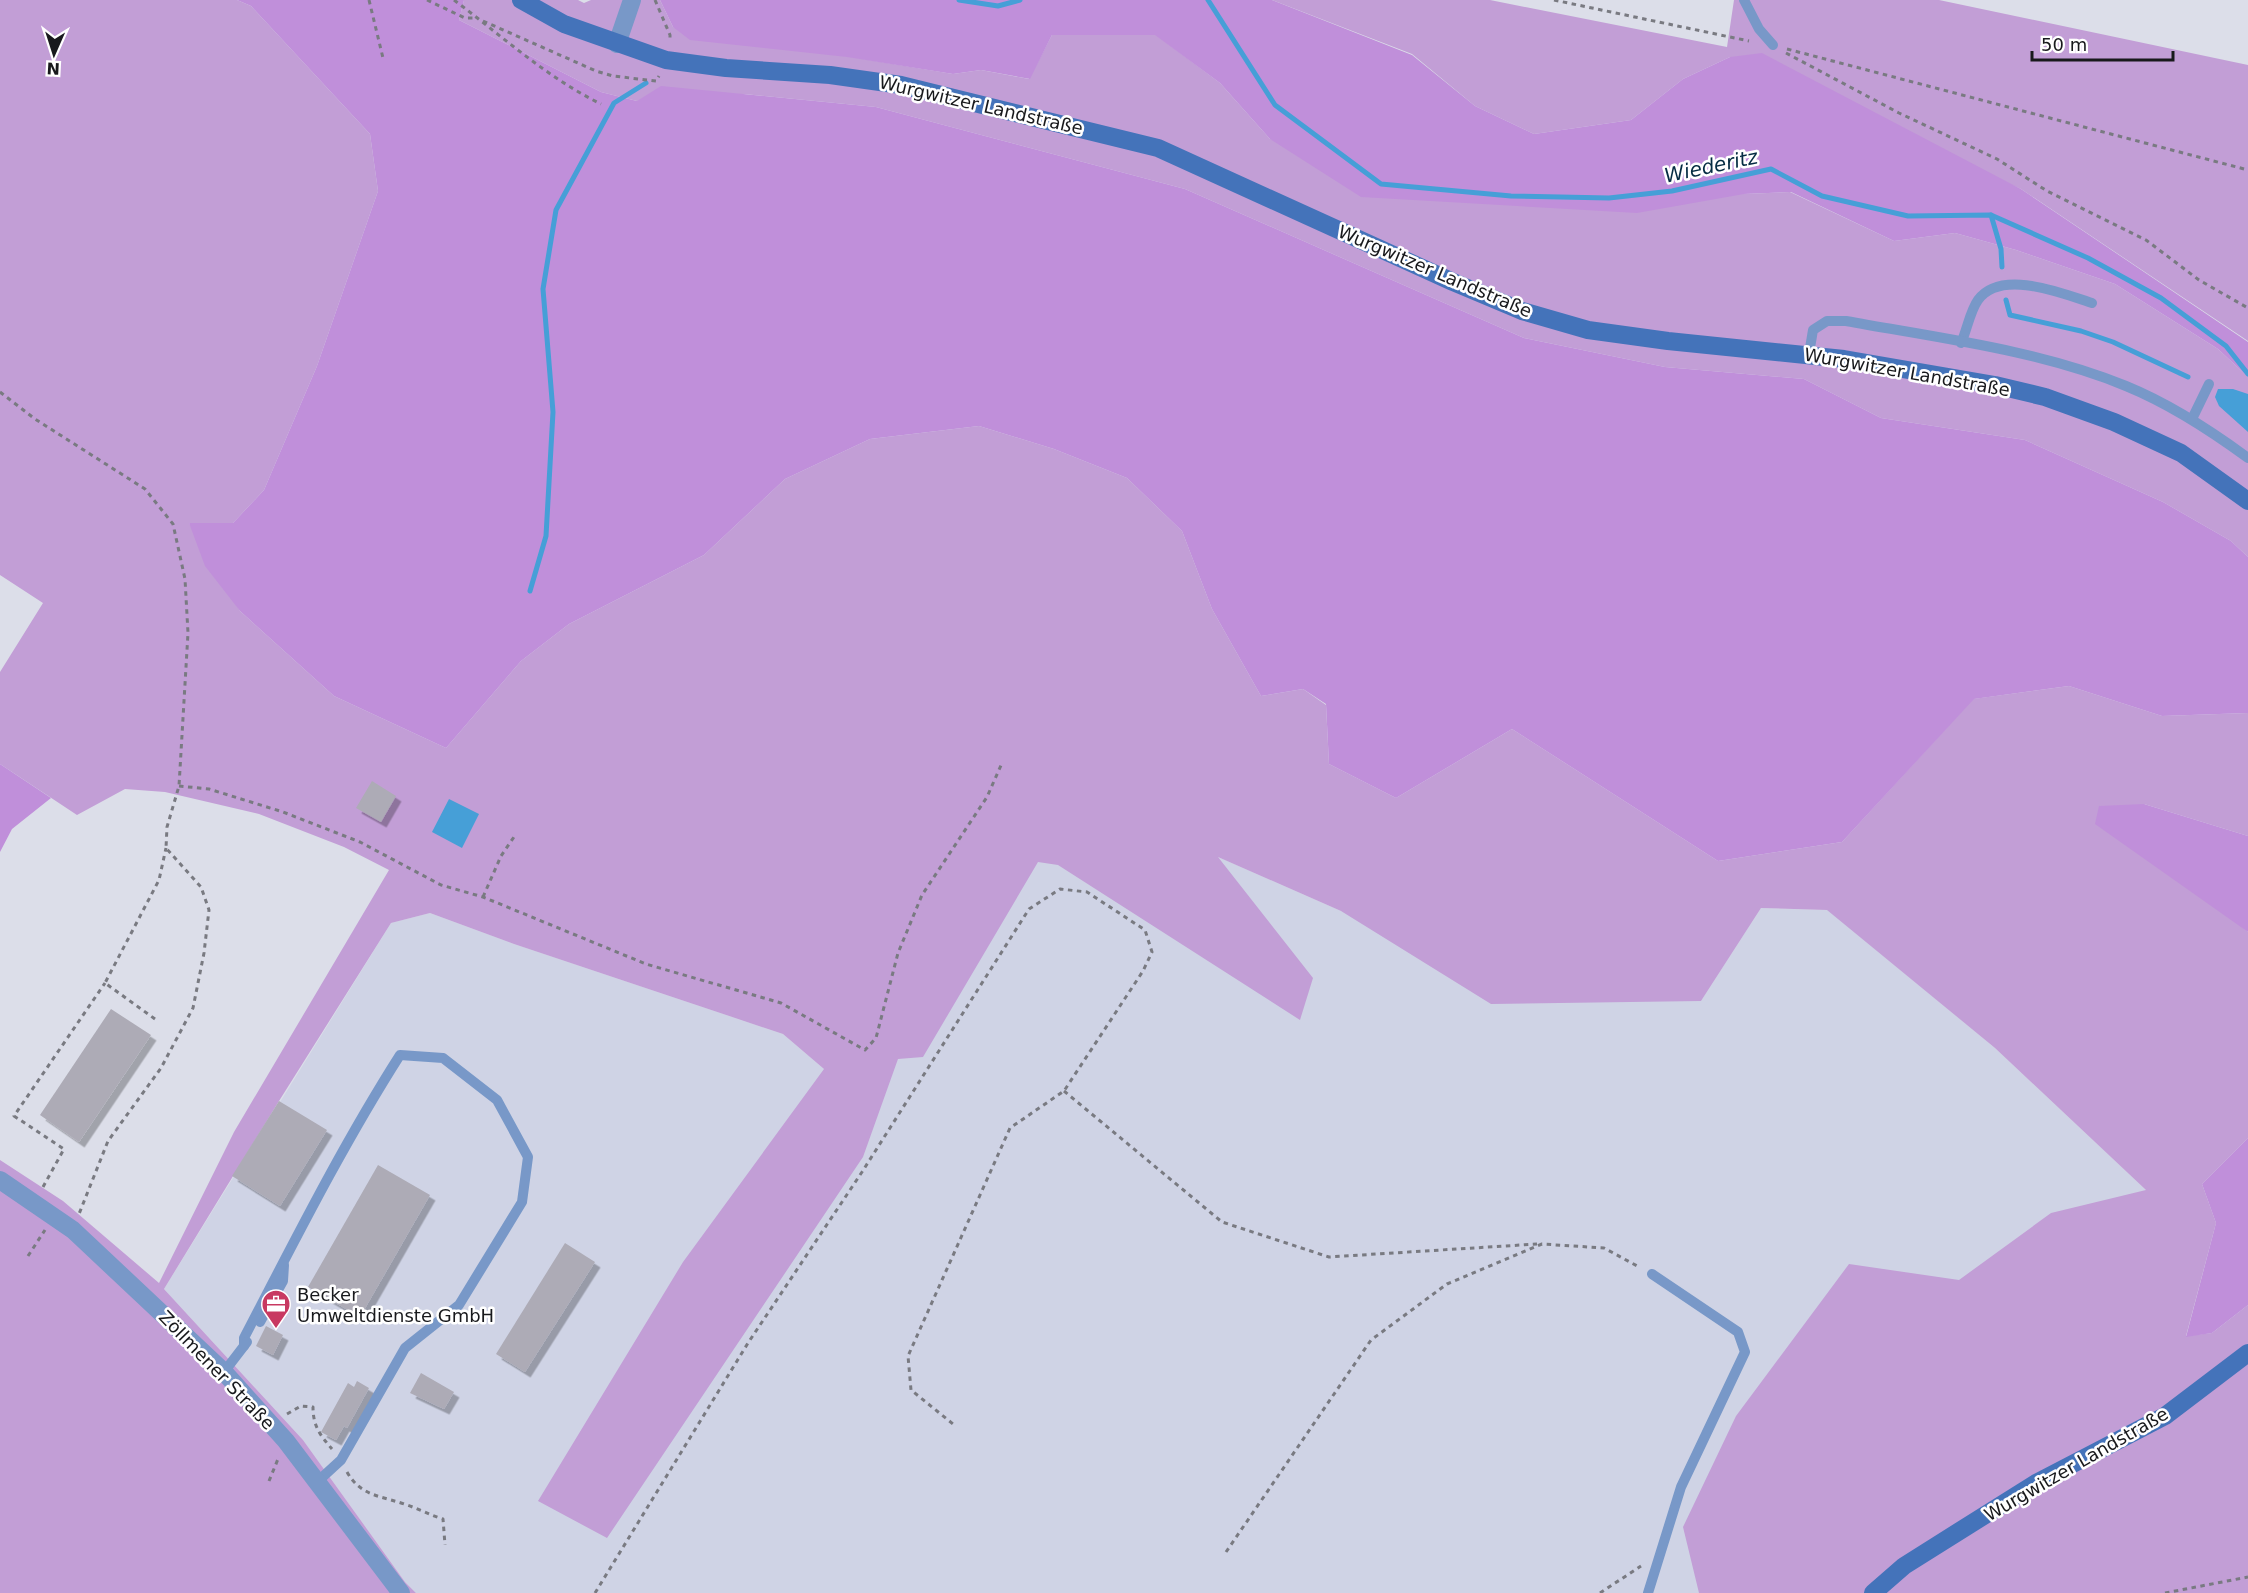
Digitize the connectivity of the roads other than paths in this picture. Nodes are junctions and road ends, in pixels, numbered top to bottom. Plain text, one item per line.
1 (521, 0) edge
2 (632, 0) edge
3 (1744, 0) edge
4 (616, 44) junction
5 (1773, 45) road end
6 (2092, 303) dead end
7 (1961, 343) junction
8 (1809, 354) junction
9 (2209, 384) dead end
10 (2192, 419) junction
11 (2248, 458) edge
12 (2248, 501) edge
13 (0, 1180) edge
14 (1652, 1274) road end
15 (2248, 1353) edge
16 (224, 1372) junction
17 (317, 1482) junction
18 (1647, 1591) edge
19 (401, 1593) edge
20 (1873, 1593) edge

1 - 4 main road, Wurgwitzer Landstraße
2 - 4 street
3 - 5 lane
4 - 8 main road, Wurgwitzer Landstraße
6 - 7 lane
7 - 8 lane
7 - 10 lane
8 - 12 main road, Wurgwitzer Landstraße
9 - 10 lane
10 - 11 lane
13 - 16 street, Zöllmener Straße
14 - 18 lane
15 - 20 main road, Wurgwitzer Landstraße
16 - 17 street, Zöllmener Straße
16 - 17 lane
17 - 19 street, Zöllmener Straße

